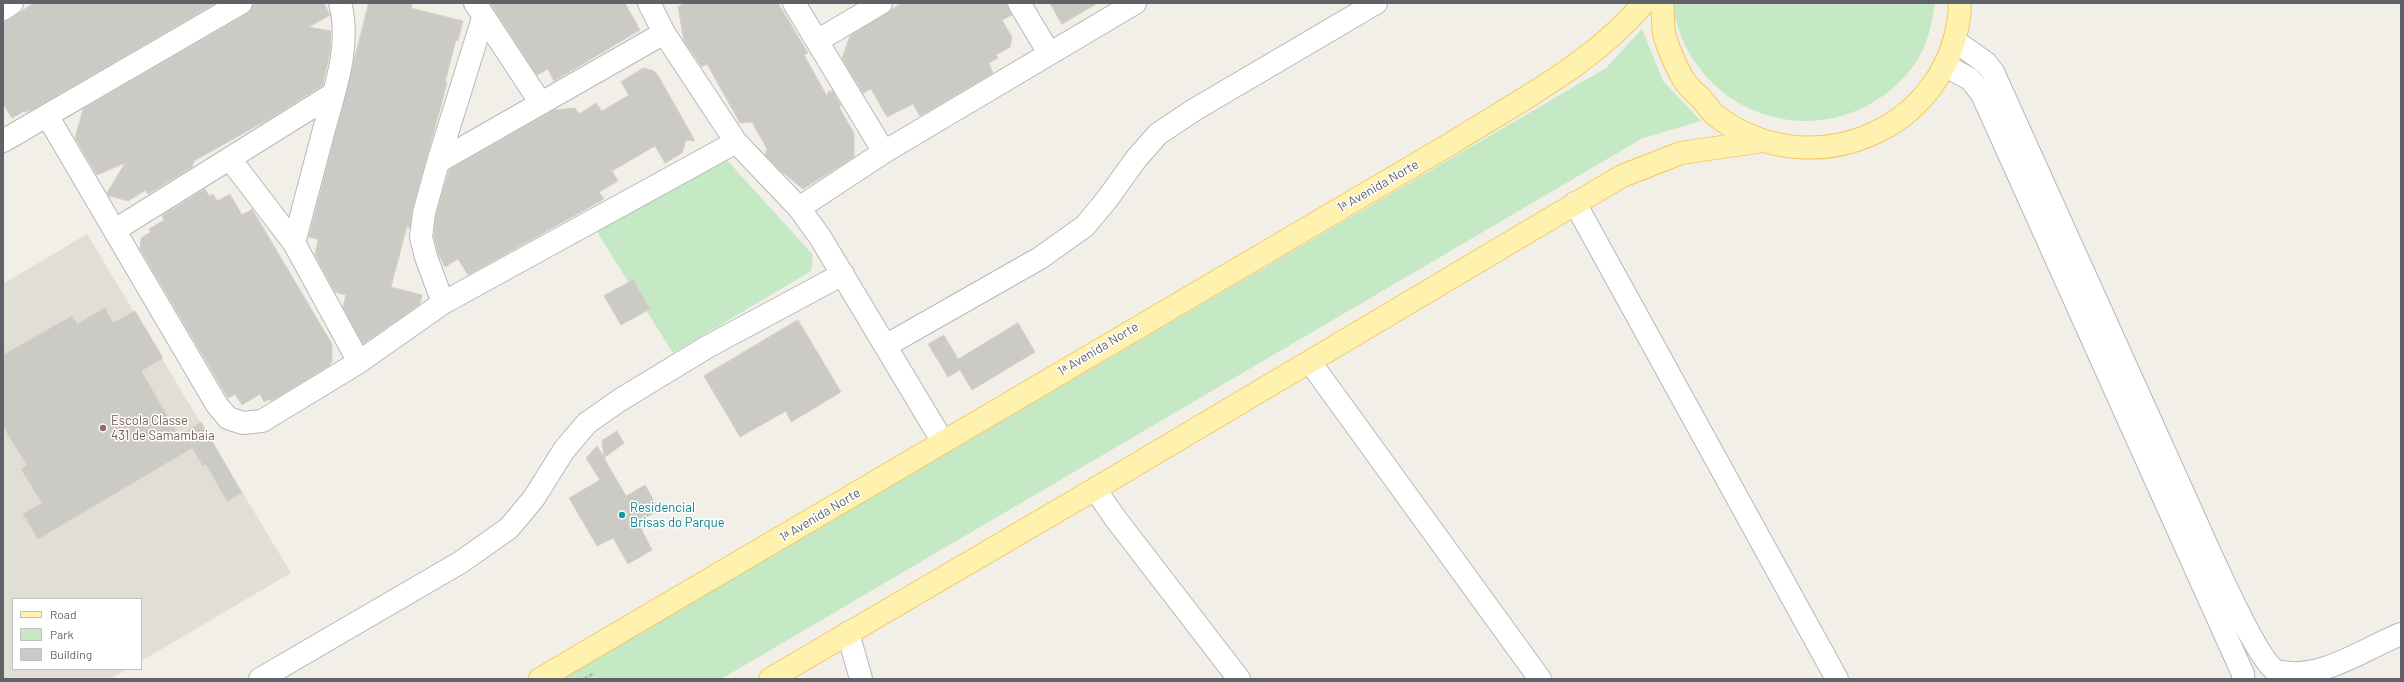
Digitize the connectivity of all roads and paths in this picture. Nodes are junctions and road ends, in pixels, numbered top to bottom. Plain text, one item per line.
1 (12, 3) edge
2 (241, 3) edge
3 (340, 3) edge
4 (794, 3) edge
5 (881, 3) edge
6 (1019, 3) edge
7 (1135, 3) edge
8 (1376, 3) edge
9 (1644, 3) edge
10 (1662, 3) edge
11 (1960, 3) edge
12 (1976, 3) edge
13 (651, 4) edge
14 (3, 9) edge
15 (479, 11) edge
16 (664, 33) junction
17 (1957, 34) junction
18 (816, 41) junction
19 (1049, 53) junction
20 (1946, 66) junction
21 (333, 94) junction
22 (540, 102) junction
23 (48, 117) junction
24 (3, 141) edge
25 (1763, 141) junction
26 (736, 142) junction
27 (884, 152) junction
28 (230, 159) junction
29 (438, 162) junction
30 (1575, 203) junction
31 (799, 208) junction
32 (114, 230) junction
33 (294, 243) junction
34 (843, 274) junction
35 (442, 303) junction
36 (887, 345) junction
37 (359, 362) junction
38 (1310, 362) junction
39 (943, 442) junction
40 (1096, 489) junction
41 (2401, 634) edge
42 (844, 635) junction
43 (260, 679) edge
44 (540, 679) edge
45 (770, 679) edge
46 (851, 679) edge
47 (861, 679) edge
48 (1239, 679) edge
49 (1540, 679) edge
50 (1837, 679) edge
51 (2243, 679) edge

1 - 14 street
2 - 23 street
3 - 21 street
4 - 18 street
5 - 18 street
6 - 19 street
7 - 19 street
8 - 36 street
9 - 39 main road, 1ᵃ Avenida Norte
10 - 25 main road
11 - 17 main road
12 - 17 main road
13 - 16 street
15 - 22 street
15 - 29 street
16 - 22 street
16 - 26 street
17 - 20 main road
17 - 41 street
18 - 27 street
19 - 27 street
20 - 25 main road
20 - 51 street
21 - 28 street
21 - 33 street
22 - 29 street
23 - 24 street
23 - 32 street
25 - 30 main road
26 - 31 street
26 - 35 street
27 - 31 street
28 - 32 street
28 - 33 street
29 - 35 street
30 - 38 main road
30 - 50 street
31 - 34 street
32 - 37 street
33 - 37 street
34 - 36 street
34 - 43 street
35 - 37 street
36 - 39 street
38 - 40 main road
38 - 49 street
39 - 44 main road, 1ᵃ Avenida Norte
40 - 42 main road
40 - 48 street
42 - 45 main road
42 - 46 street
42 - 47 street

